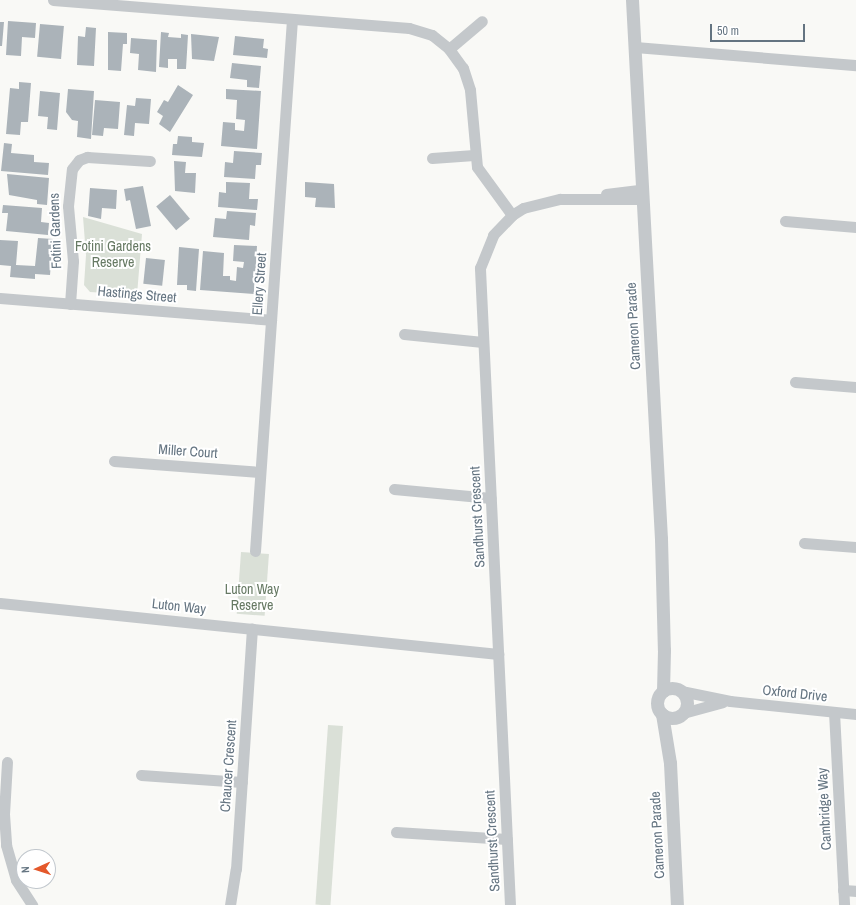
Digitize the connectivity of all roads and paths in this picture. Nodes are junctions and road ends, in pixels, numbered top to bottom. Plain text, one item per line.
1 (53, 0) edge
2 (632, 0) edge
3 (292, 19) junction
4 (482, 21) dead end
5 (635, 47) junction
6 (449, 49) junction
7 (856, 65) edge
8 (474, 155) junction
9 (432, 158) dead end
10 (150, 161) dead end
11 (642, 195) junction
12 (512, 215) junction
13 (785, 221) dead end
14 (856, 227) edge
15 (0, 298) edge
16 (70, 304) junction
17 (271, 320) junction
18 (404, 334) dead end
19 (483, 342) junction
20 (795, 382) dead end
21 (856, 387) edge
22 (114, 461) dead end
23 (260, 472) junction
24 (394, 489) dead end
25 (491, 498) junction
26 (804, 543) dead end
27 (856, 547) edge
28 (255, 551) dead end
29 (0, 603) edge
30 (252, 629) junction
31 (664, 650) junction
32 (498, 654) junction
33 (679, 690) junction
34 (663, 691) junction
35 (730, 701) junction
36 (834, 712) junction
37 (662, 714) junction
38 (681, 714) junction
39 (856, 714) edge
40 (7, 762) dead end
41 (670, 763) junction
42 (141, 776) dead end
43 (242, 782) junction
44 (396, 832) dead end
45 (507, 839) junction
46 (843, 890) junction
47 (856, 891) edge
48 (32, 905) edge
49 (230, 905) edge
50 (510, 905) edge
51 (677, 905) edge
52 (844, 905) edge

1 - 3 street
2 - 5 street, Cameron Parade
3 - 6 street
3 - 17 street, Ellery Street
4 - 6 street
5 - 7 street
5 - 11 street, Cameron Parade
6 - 8 street
8 - 9 street
8 - 12 street
10 - 16 street, Fotini Gardens
11 - 12 street, Sandhurst Crescent
11 - 31 street, Cameron Parade
12 - 19 street, Sandhurst Crescent
13 - 14 street
15 - 16 street, Hastings Street
16 - 17 street, Hastings Street
17 - 23 street, Ellery Street
18 - 19 street
19 - 25 street, Sandhurst Crescent
20 - 21 street
22 - 23 street, Miller Court
23 - 28 street, Ellery Street
24 - 25 street
25 - 32 street, Sandhurst Crescent
26 - 27 street
29 - 30 street, Luton Way
30 - 32 street, Luton Way
30 - 43 street, Chaucer Crescent
31 - 33 street, Cameron Parade
31 - 34 street, Cameron Parade
32 - 45 street, Sandhurst Crescent
33 - 34 street
33 - 35 street, Oxford Drive
33 - 38 street
34 - 37 street
35 - 36 street, Oxford Drive
35 - 38 street, Oxford Drive
36 - 39 street, Oxford Drive
36 - 46 street, Cambridge Way
37 - 38 street
37 - 41 street, Cameron Parade
38 - 41 street, Cameron Parade
40 - 48 street
41 - 51 street, Cameron Parade
42 - 43 street
43 - 49 street, Chaucer Crescent
44 - 45 street
45 - 50 street, Sandhurst Crescent
46 - 47 street
46 - 52 street, Cambridge Way

